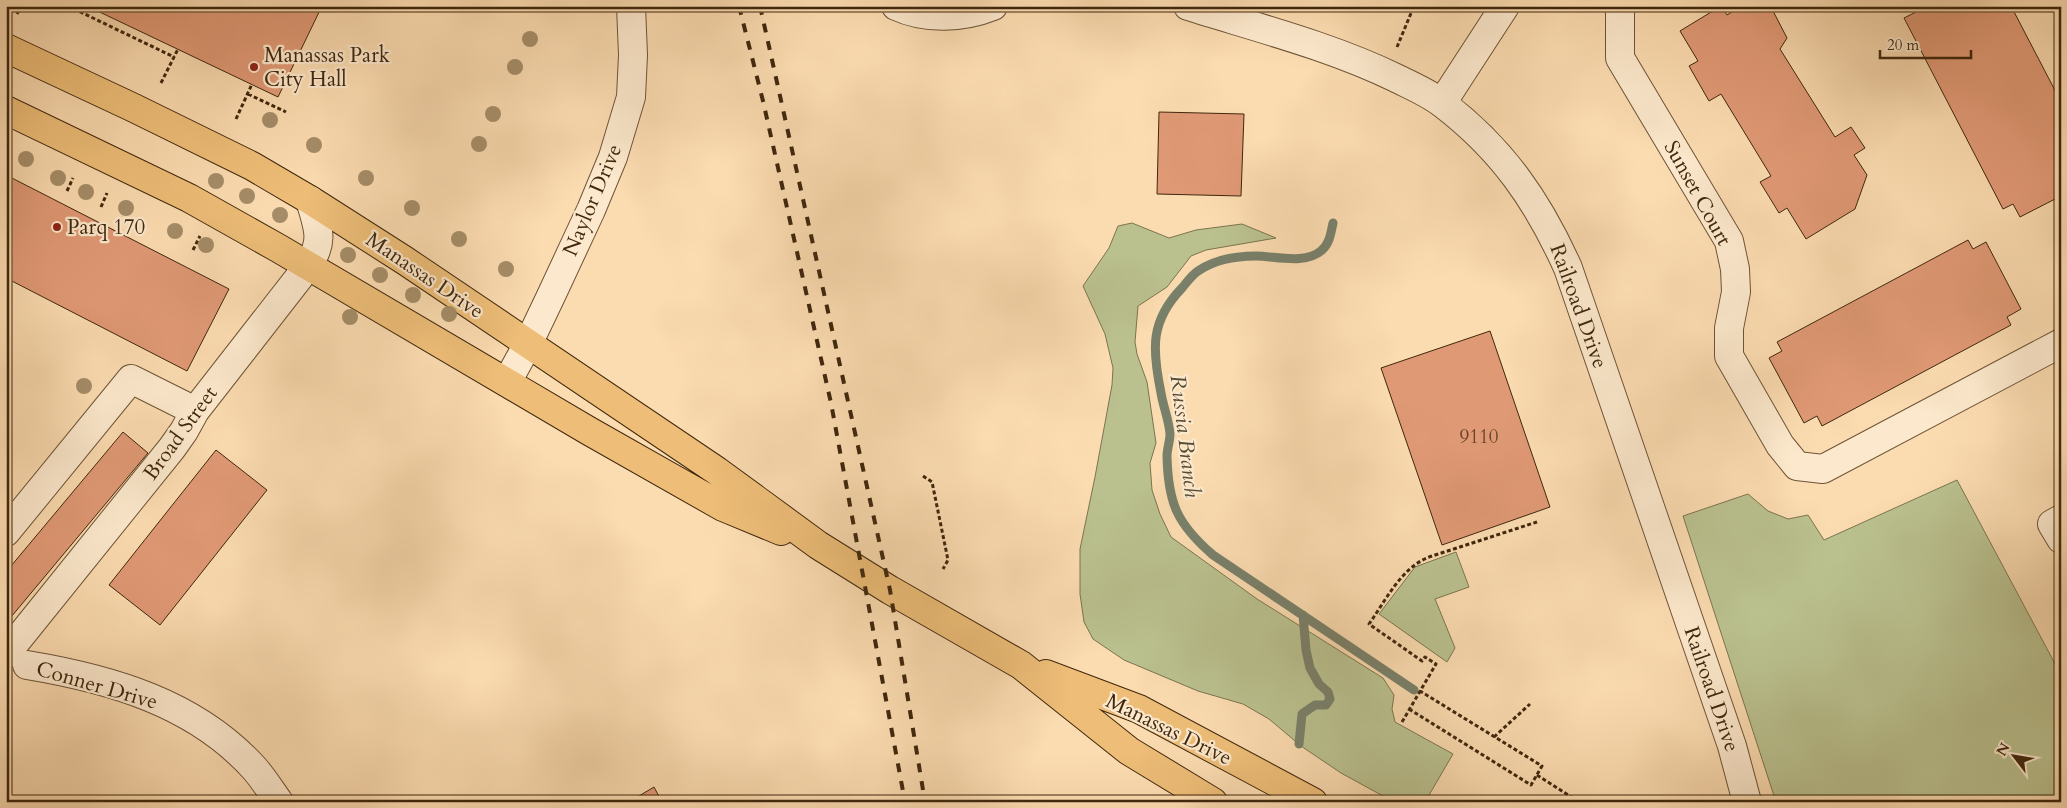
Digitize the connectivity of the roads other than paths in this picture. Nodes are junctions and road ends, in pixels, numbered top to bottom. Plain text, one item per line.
1 (631, 6) edge
2 (896, 6) edge
3 (993, 6) edge
4 (1188, 6) edge
5 (1505, 6) edge
6 (1620, 6) edge
7 (6, 48) edge
8 (1442, 103) junction
9 (6, 110) edge
10 (310, 200) junction
11 (308, 266) junction
12 (2061, 343) edge
13 (528, 344) junction
14 (507, 382) junction
15 (194, 411) junction
16 (2061, 519) edge
17 (6, 532) edge
18 (2061, 539) edge
19 (818, 545) junction
20 (17, 659) edge
21 (1021, 665) junction
22 (279, 802) edge
23 (1213, 802) edge
24 (1313, 802) edge
25 (1747, 802) edge

1 - 13 street, Naylor Drive
2 - 3 street
4 - 8 street, Railroad Drive
5 - 8 street
6 - 12 street, Sunset Court
7 - 10 main road, Manassas Drive
8 - 25 street, Railroad Drive
9 - 11 main road, Manassas Drive
10 - 11 street, Broad Street
10 - 13 main road, Manassas Drive
11 - 14 main road, Manassas Drive
11 - 15 street, Broad Street
13 - 14 street, Naylor Drive
13 - 19 main road, Manassas Drive
14 - 19 main road, Manassas Drive
15 - 17 street
15 - 20 street, Broad Street
16 - 18 street
19 - 21 main road, Manassas Drive
20 - 22 street, Conner Drive
21 - 23 main road, Manassas Drive
21 - 24 main road, Manassas Drive

